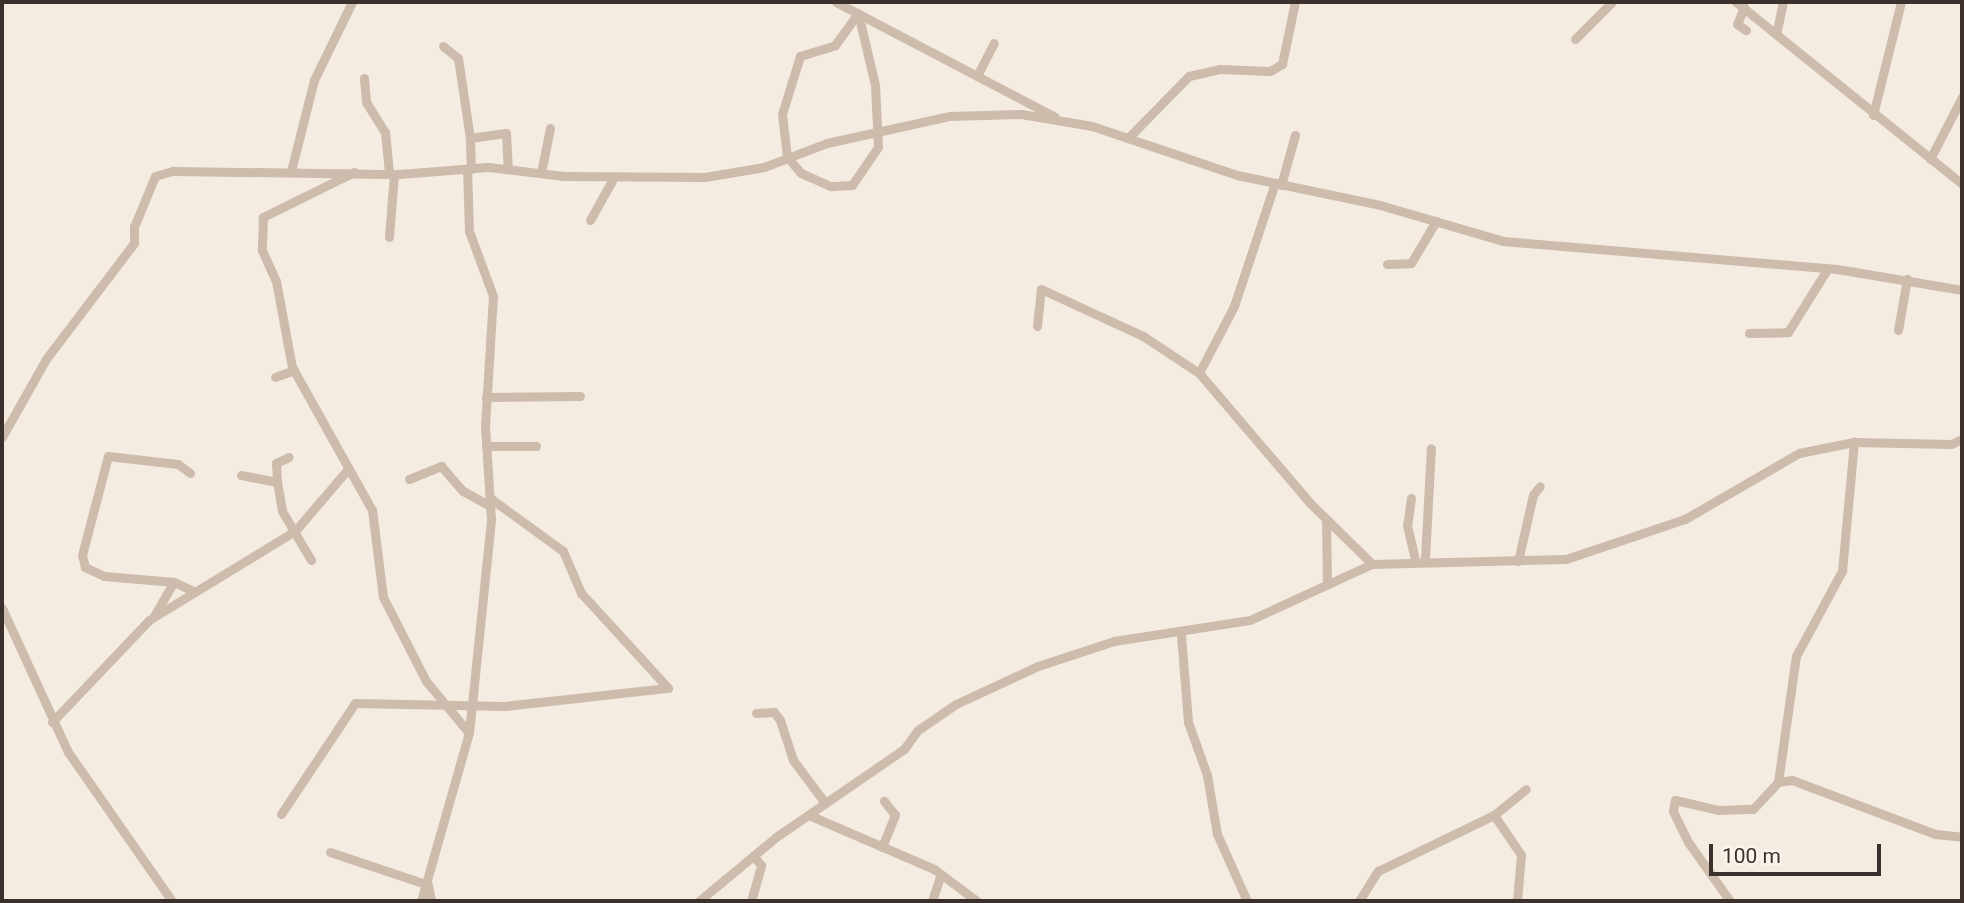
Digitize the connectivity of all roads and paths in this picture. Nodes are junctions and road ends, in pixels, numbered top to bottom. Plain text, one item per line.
1 (352, 2) edge
2 (836, 2) edge
3 (1295, 2) edge
4 (1612, 2) edge
5 (1783, 2) edge
6 (1901, 2) edge
7 (1740, 4) edge
8 (858, 13) junction
9 (1746, 30) dead end
10 (1777, 30) junction
11 (1576, 39) dead end
12 (994, 43) dead end
13 (443, 46) dead end
14 (977, 76) junction
15 (364, 78) dead end
16 (1962, 97) edge
17 (1873, 115) junction
18 (1060, 120) junction
19 (550, 128) dead end
20 (875, 133) junction
21 (1294, 135) dead end
22 (470, 138) junction
23 (1128, 138) junction
24 (787, 157) junction
25 (1930, 159) junction
26 (469, 169) junction
27 (508, 169) junction
28 (291, 171) junction
29 (354, 172) junction
30 (541, 173) junction
31 (391, 174) junction
32 (614, 177) junction
33 (1278, 184) junction
34 (1962, 184) edge
35 (590, 220) dead end
36 (1436, 221) junction
37 (389, 237) dead end
38 (1387, 264) dead end
39 (1828, 268) junction
40 (1907, 279) junction
41 (1962, 290) edge
42 (1037, 326) dead end
43 (1898, 330) dead end
44 (1749, 333) dead end
45 (294, 370) junction
46 (1199, 373) junction
47 (275, 377) dead end
48 (580, 396) dead end
49 (486, 397) junction
50 (2, 438) edge
51 (1962, 439) edge
52 (1854, 442) junction
53 (486, 446) junction
54 (536, 446) dead end
55 (1431, 447) dead end
56 (289, 457) dead end
57 (348, 469) junction
58 (190, 473) dead end
59 (241, 475) dead end
60 (409, 479) dead end
61 (277, 482) junction
62 (1541, 486) dead end
63 (1411, 498) dead end
64 (490, 502) junction
65 (1326, 520) junction
66 (295, 531) junction
67 (1420, 559) junction
68 (312, 560) dead end
69 (1518, 561) junction
70 (1372, 564) junction
71 (174, 582) junction
72 (1327, 583) junction
73 (193, 591) junction
74 (2, 608) edge
75 (154, 617) junction
76 (6, 627) edge
77 (1181, 635) junction
78 (472, 706) junction
79 (448, 708) junction
80 (756, 713) dead end
81 (52, 722) junction
82 (469, 733) junction
83 (1778, 782) junction
84 (1526, 789) dead end
85 (884, 801) dead end
86 (825, 803) junction
87 (281, 814) dead end
88 (1494, 815) junction
89 (811, 816) junction
90 (1962, 836) edge
91 (882, 846) junction
92 (330, 852) dead end
93 (753, 856) junction
94 (941, 874) junction
95 (428, 885) junction
96 (172, 901) edge
97 (421, 901) edge
98 (431, 901) edge
99 (699, 901) edge
100 (751, 901) edge
101 (932, 901) edge
102 (977, 901) edge
103 (1247, 901) edge
104 (1359, 901) edge
105 (1517, 901) edge
106 (1730, 901) edge

1 - 28 street
2 - 8 street
3 - 23 street
4 - 11 street
5 - 10 street
6 - 17 street
7 - 9 street
7 - 10 street
8 - 14 street
8 - 20 street
8 - 24 street
10 - 17 street
12 - 14 street
13 - 22 street
14 - 18 street
15 - 31 street
16 - 25 street
17 - 25 street
18 - 20 street
18 - 23 street
19 - 30 street
20 - 24 street
20 - 24 street
21 - 33 street
22 - 26 street
22 - 27 street
23 - 33 street
24 - 32 street
25 - 34 street
26 - 27 street
26 - 31 street
26 - 49 street
27 - 30 street
28 - 29 street
28 - 50 street
29 - 31 street
29 - 45 street
30 - 32 street
31 - 37 street
32 - 35 street
33 - 36 street
33 - 46 street
36 - 38 street
36 - 39 street
39 - 40 street
39 - 44 street
40 - 41 street
40 - 43 street
42 - 46 street
45 - 47 street
45 - 57 street
46 - 65 street
48 - 49 street
49 - 53 street
51 - 52 street
52 - 69 street
52 - 83 street
53 - 54 street
53 - 64 street
55 - 67 street
56 - 61 street
57 - 66 street
57 - 79 street
58 - 71 street
59 - 61 street
60 - 64 street
61 - 66 street
62 - 69 street
63 - 67 street
64 - 78 street
64 - 78 street
65 - 70 street
65 - 72 street
66 - 68 street
66 - 73 street
67 - 69 street
67 - 70 street
70 - 72 street
71 - 73 street
71 - 75 street
72 - 77 street
73 - 75 street
74 - 76 street
75 - 81 street
76 - 81 street
77 - 86 street
77 - 103 street
78 - 79 street
78 - 82 street
79 - 82 street
79 - 87 street
80 - 86 street
81 - 96 street
82 - 95 street
83 - 90 street
83 - 106 street
84 - 88 street
85 - 91 street
86 - 89 street
88 - 104 street
88 - 105 street
89 - 91 street
89 - 93 street
91 - 94 street
92 - 95 street
93 - 99 street
93 - 100 street
94 - 101 street
94 - 102 street
95 - 97 street
95 - 98 street

